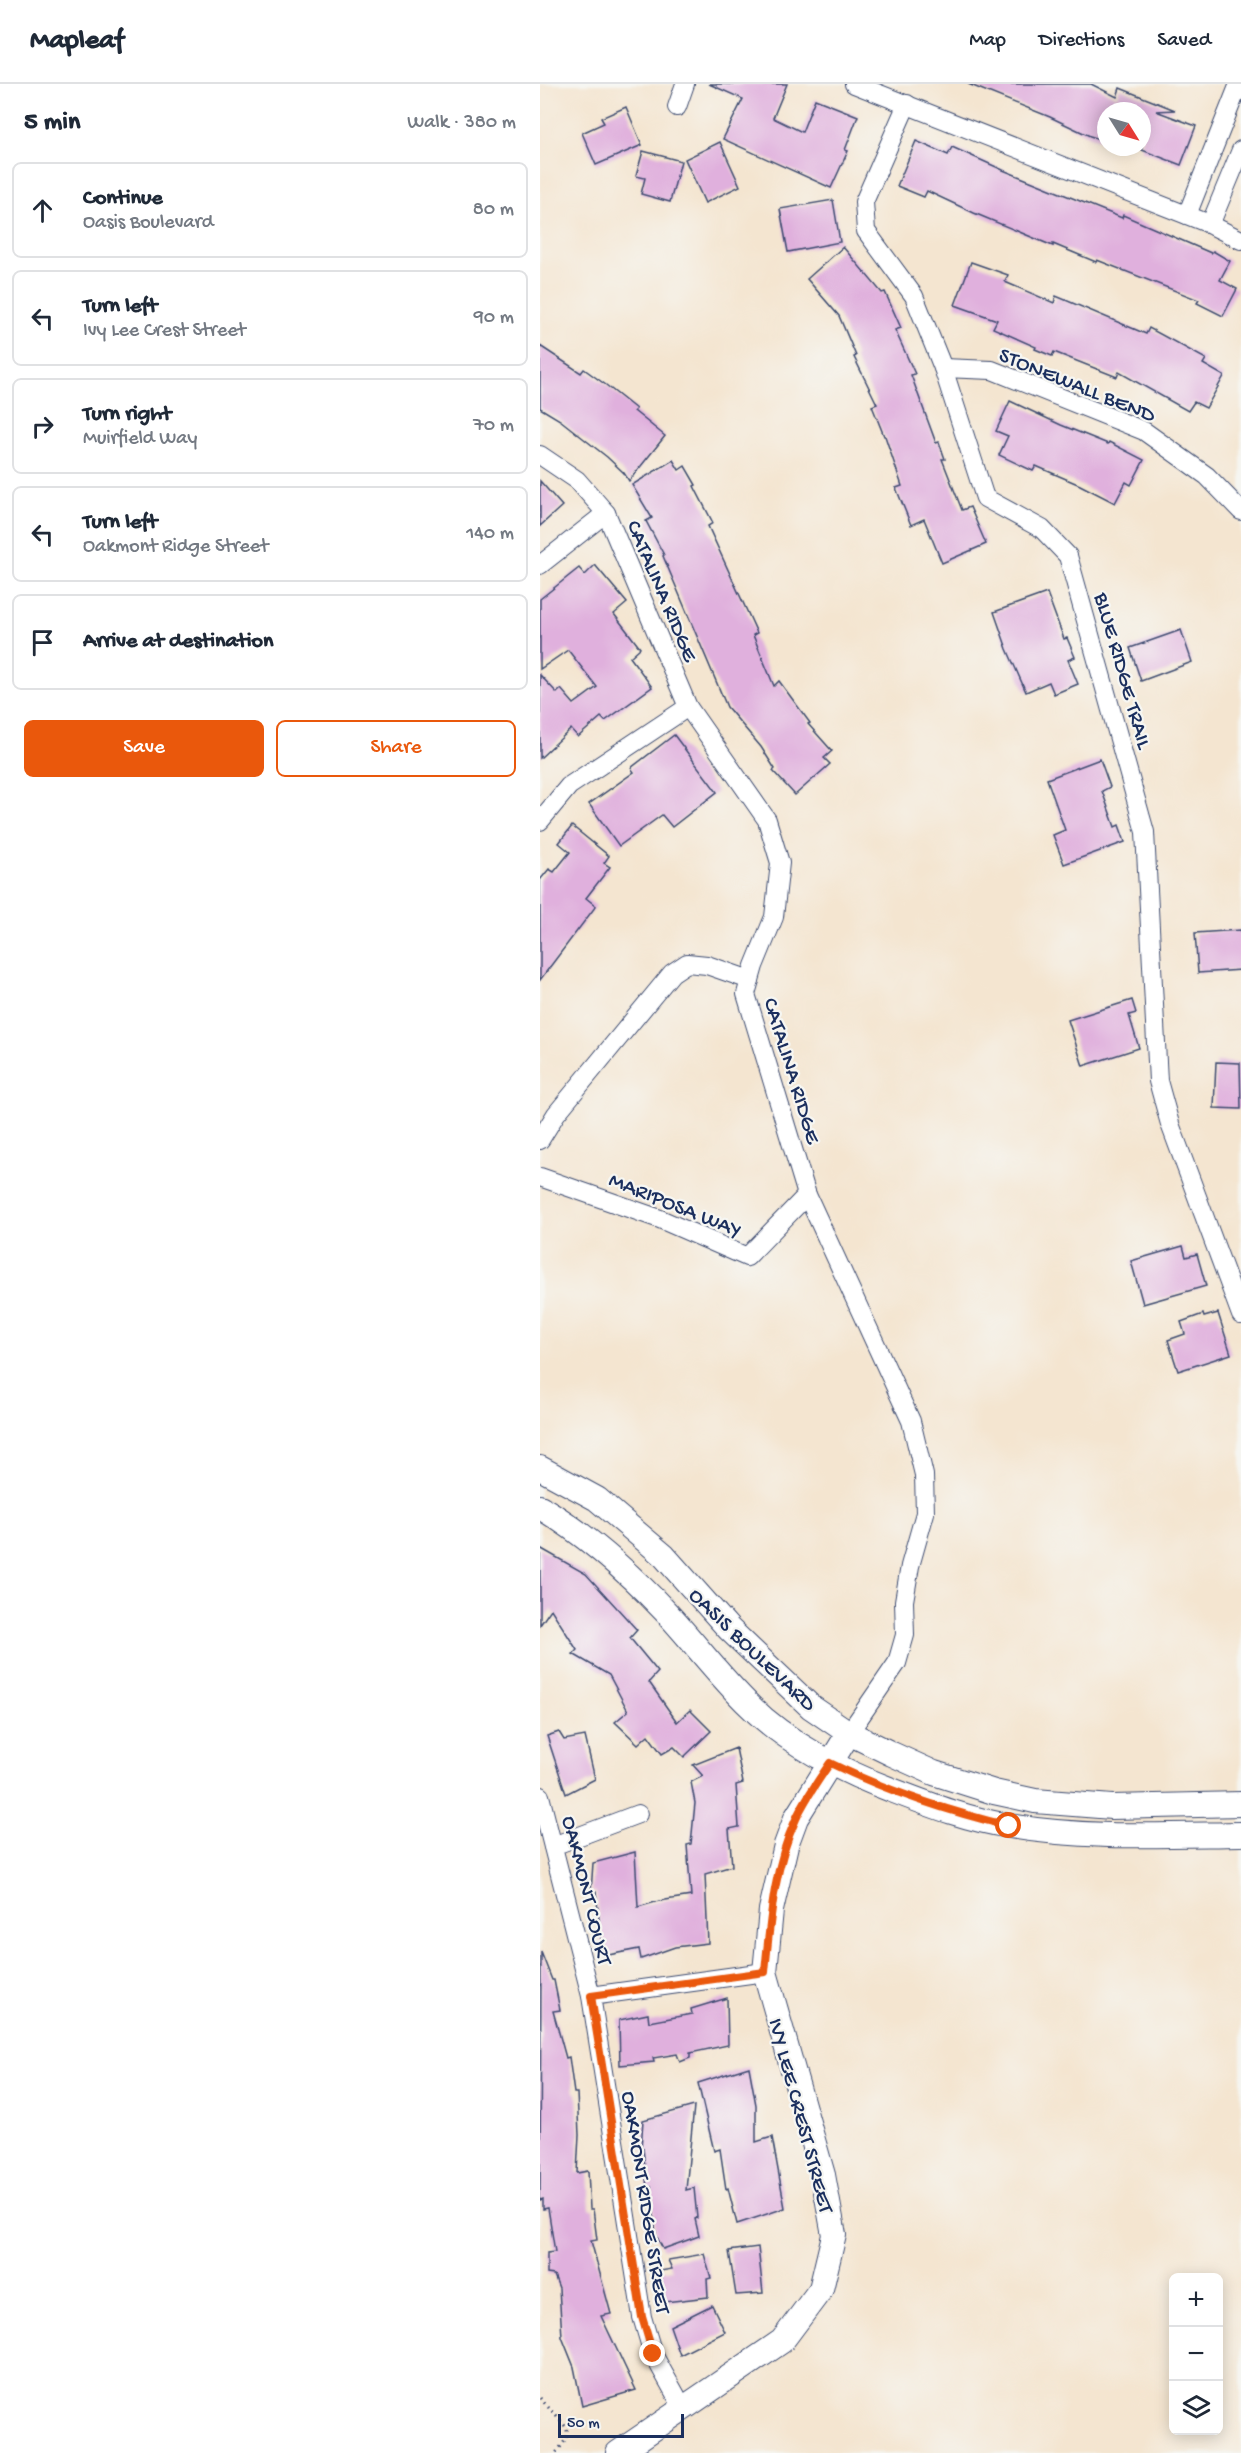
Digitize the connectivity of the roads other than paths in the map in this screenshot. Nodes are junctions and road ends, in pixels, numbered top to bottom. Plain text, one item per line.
1 (684, 84) edge
2 (854, 84) edge
3 (1239, 84) edge
4 (907, 104) junction
5 (677, 107) dead end
6 (1241, 150) edge
7 (1187, 215) junction
8 (1210, 225) junction
9 (1241, 240) edge
10 (943, 368) junction
11 (540, 455) edge
12 (1241, 512) edge
13 (606, 513) junction
14 (540, 565) edge
15 (688, 707) junction
16 (540, 821) edge
17 (750, 980) junction
18 (540, 1140) edge
19 (540, 1177) edge
20 (807, 1195) junction
21 (1241, 1315) edge
22 (540, 1468) edge
23 (540, 1507) edge
24 (849, 1733) junction
25 (830, 1763) junction
26 (540, 1796) edge
27 (1241, 1804) edge
28 (638, 1814) dead end
29 (1241, 1834) edge
30 (553, 1846) junction
31 (765, 1972) junction
32 (591, 1996) junction
33 (683, 2408) junction
34 (618, 2453) edge

1 - 5 street
2 - 4 street
3 - 7 street
4 - 7 street
4 - 10 street, BLUE RIDGE TRAIL
6 - 8 street
7 - 8 street
8 - 9 street
10 - 12 street, STONEWALL BEND
10 - 21 street, BLUE RIDGE TRAIL
11 - 13 street, CATALINA RIDGE
13 - 14 street
13 - 15 street, CATALINA RIDGE
15 - 16 street
15 - 17 street, CATALINA RIDGE
17 - 18 street
17 - 20 street, CATALINA RIDGE
19 - 20 street, MARIPOSA WAY
20 - 24 street, CATALINA RIDGE
22 - 24 street, OASIS BOULEVARD
23 - 25 street, OASIS BOULEVARD
24 - 25 street, IVY LEE CREST STREET
24 - 27 street, OASIS BOULEVARD
25 - 29 street, OASIS BOULEVARD
25 - 31 street, IVY LEE CREST STREET
26 - 30 street, OAKMONT COURT
28 - 30 street
30 - 32 street, OAKMONT COURT
31 - 32 street
31 - 33 street, IVY LEE CREST STREET
32 - 33 street, OAKMONT RIDGE STREET
33 - 34 street, IVY LEE CREST STREET

